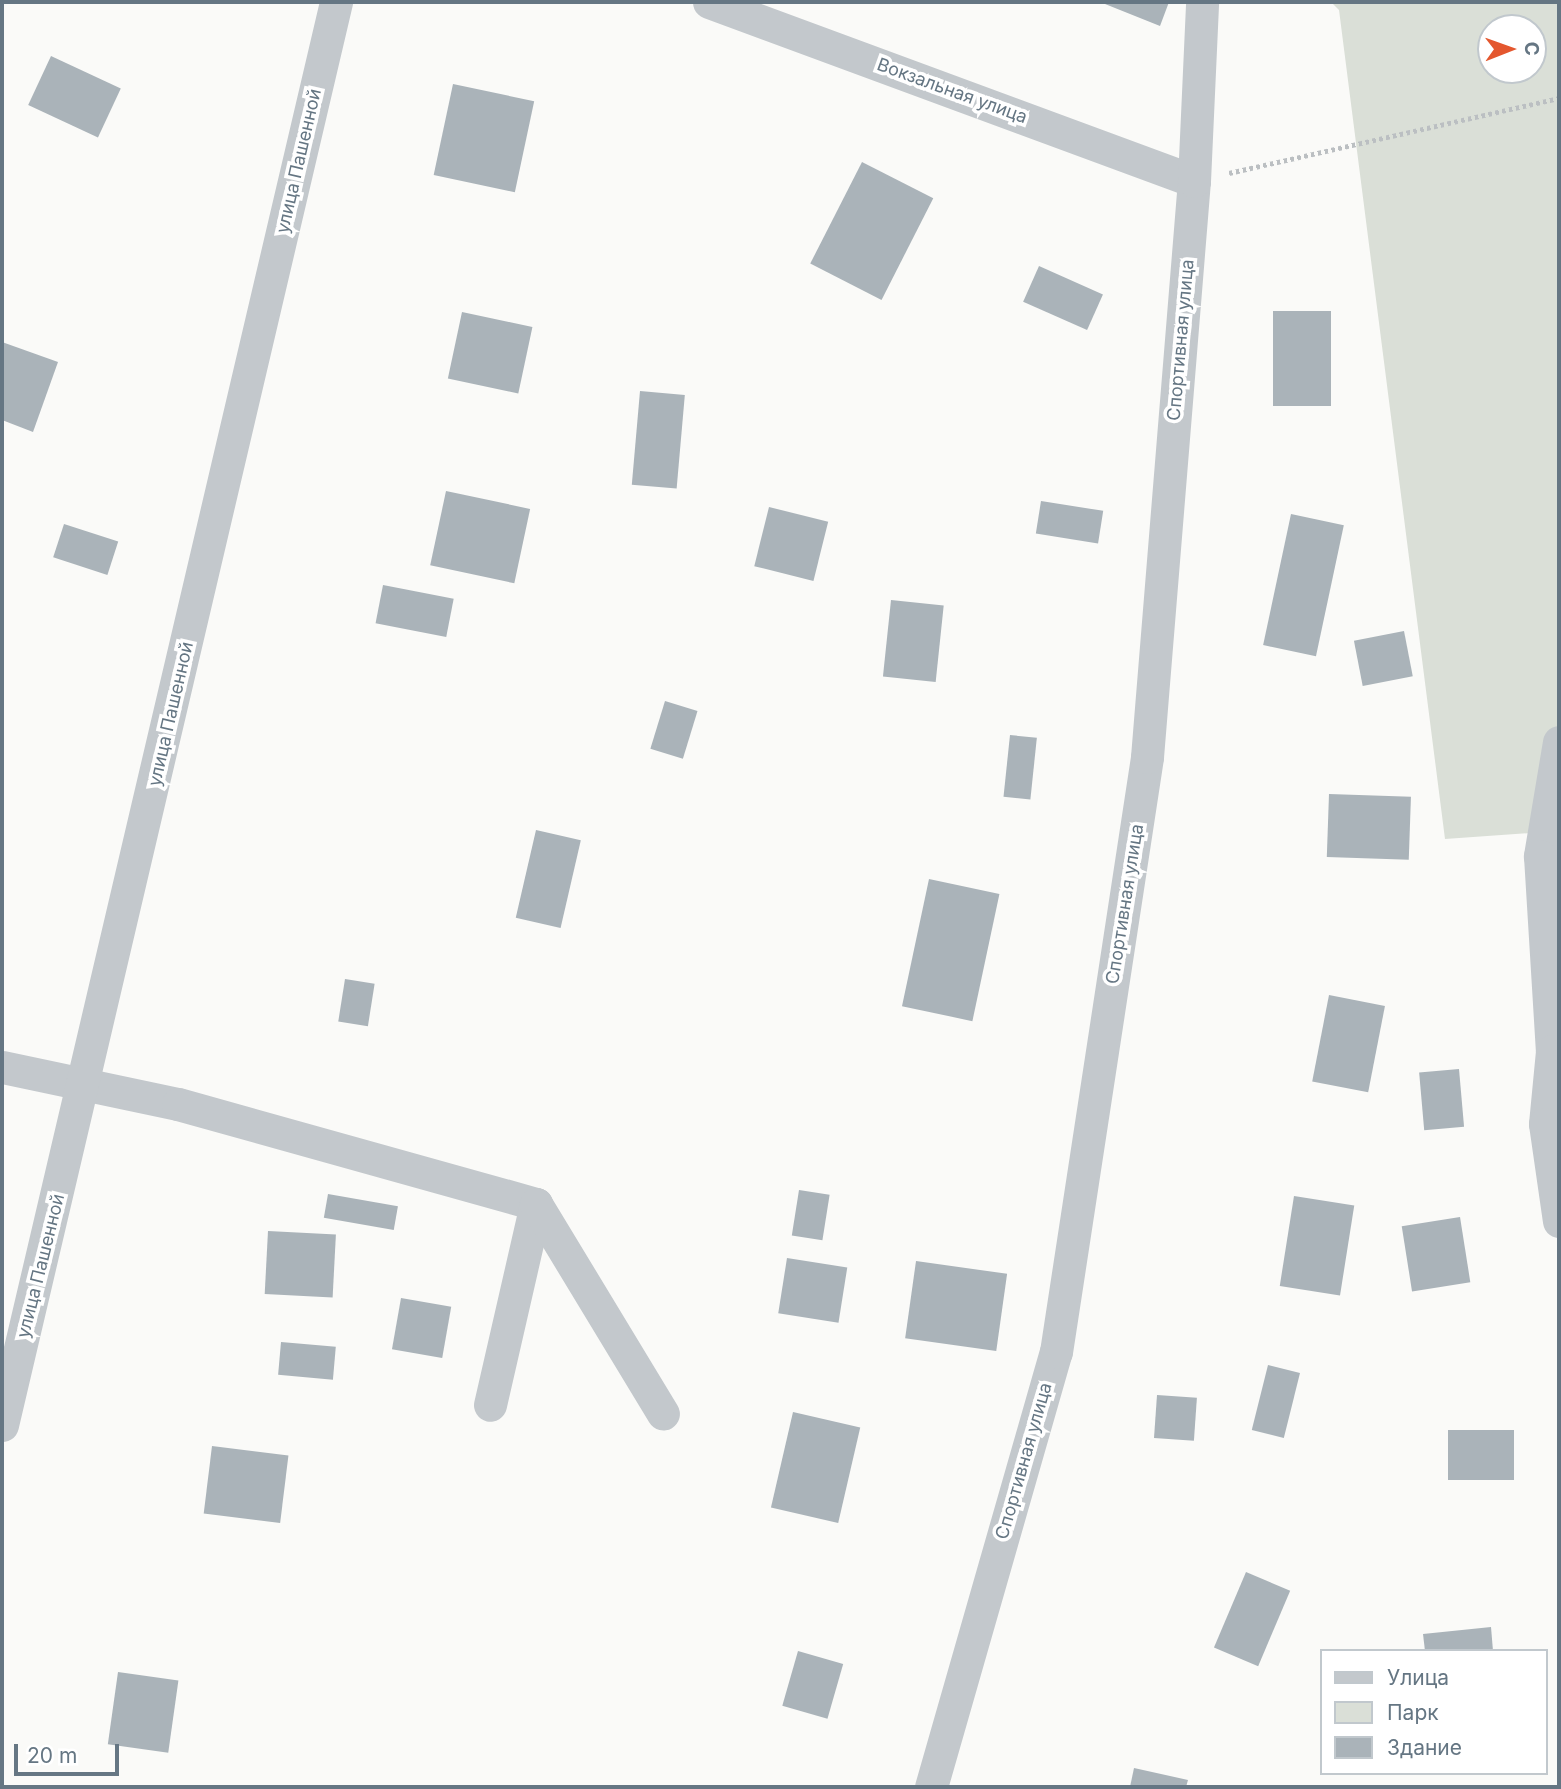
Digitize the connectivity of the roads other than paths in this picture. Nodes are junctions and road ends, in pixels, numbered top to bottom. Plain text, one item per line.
1 (336, 2) edge
2 (709, 2) edge
3 (1202, 2) edge
4 (1194, 181) junction
5 (1559, 742) edge
6 (2, 1067) edge
7 (84, 1085) junction
8 (536, 1204) junction
9 (1559, 1221) edge
10 (489, 1405) dead end
11 (663, 1414) dead end
12 (2, 1425) edge
13 (931, 1787) edge

1 - 7 street, улица Пашенной
2 - 4 street, Вокзальная улица
3 - 4 street, Спортивная улица
4 - 13 street, Спортивная улица
5 - 9 street
6 - 7 street
7 - 8 street
7 - 12 street, улица Пашенной
8 - 10 street
8 - 11 street

